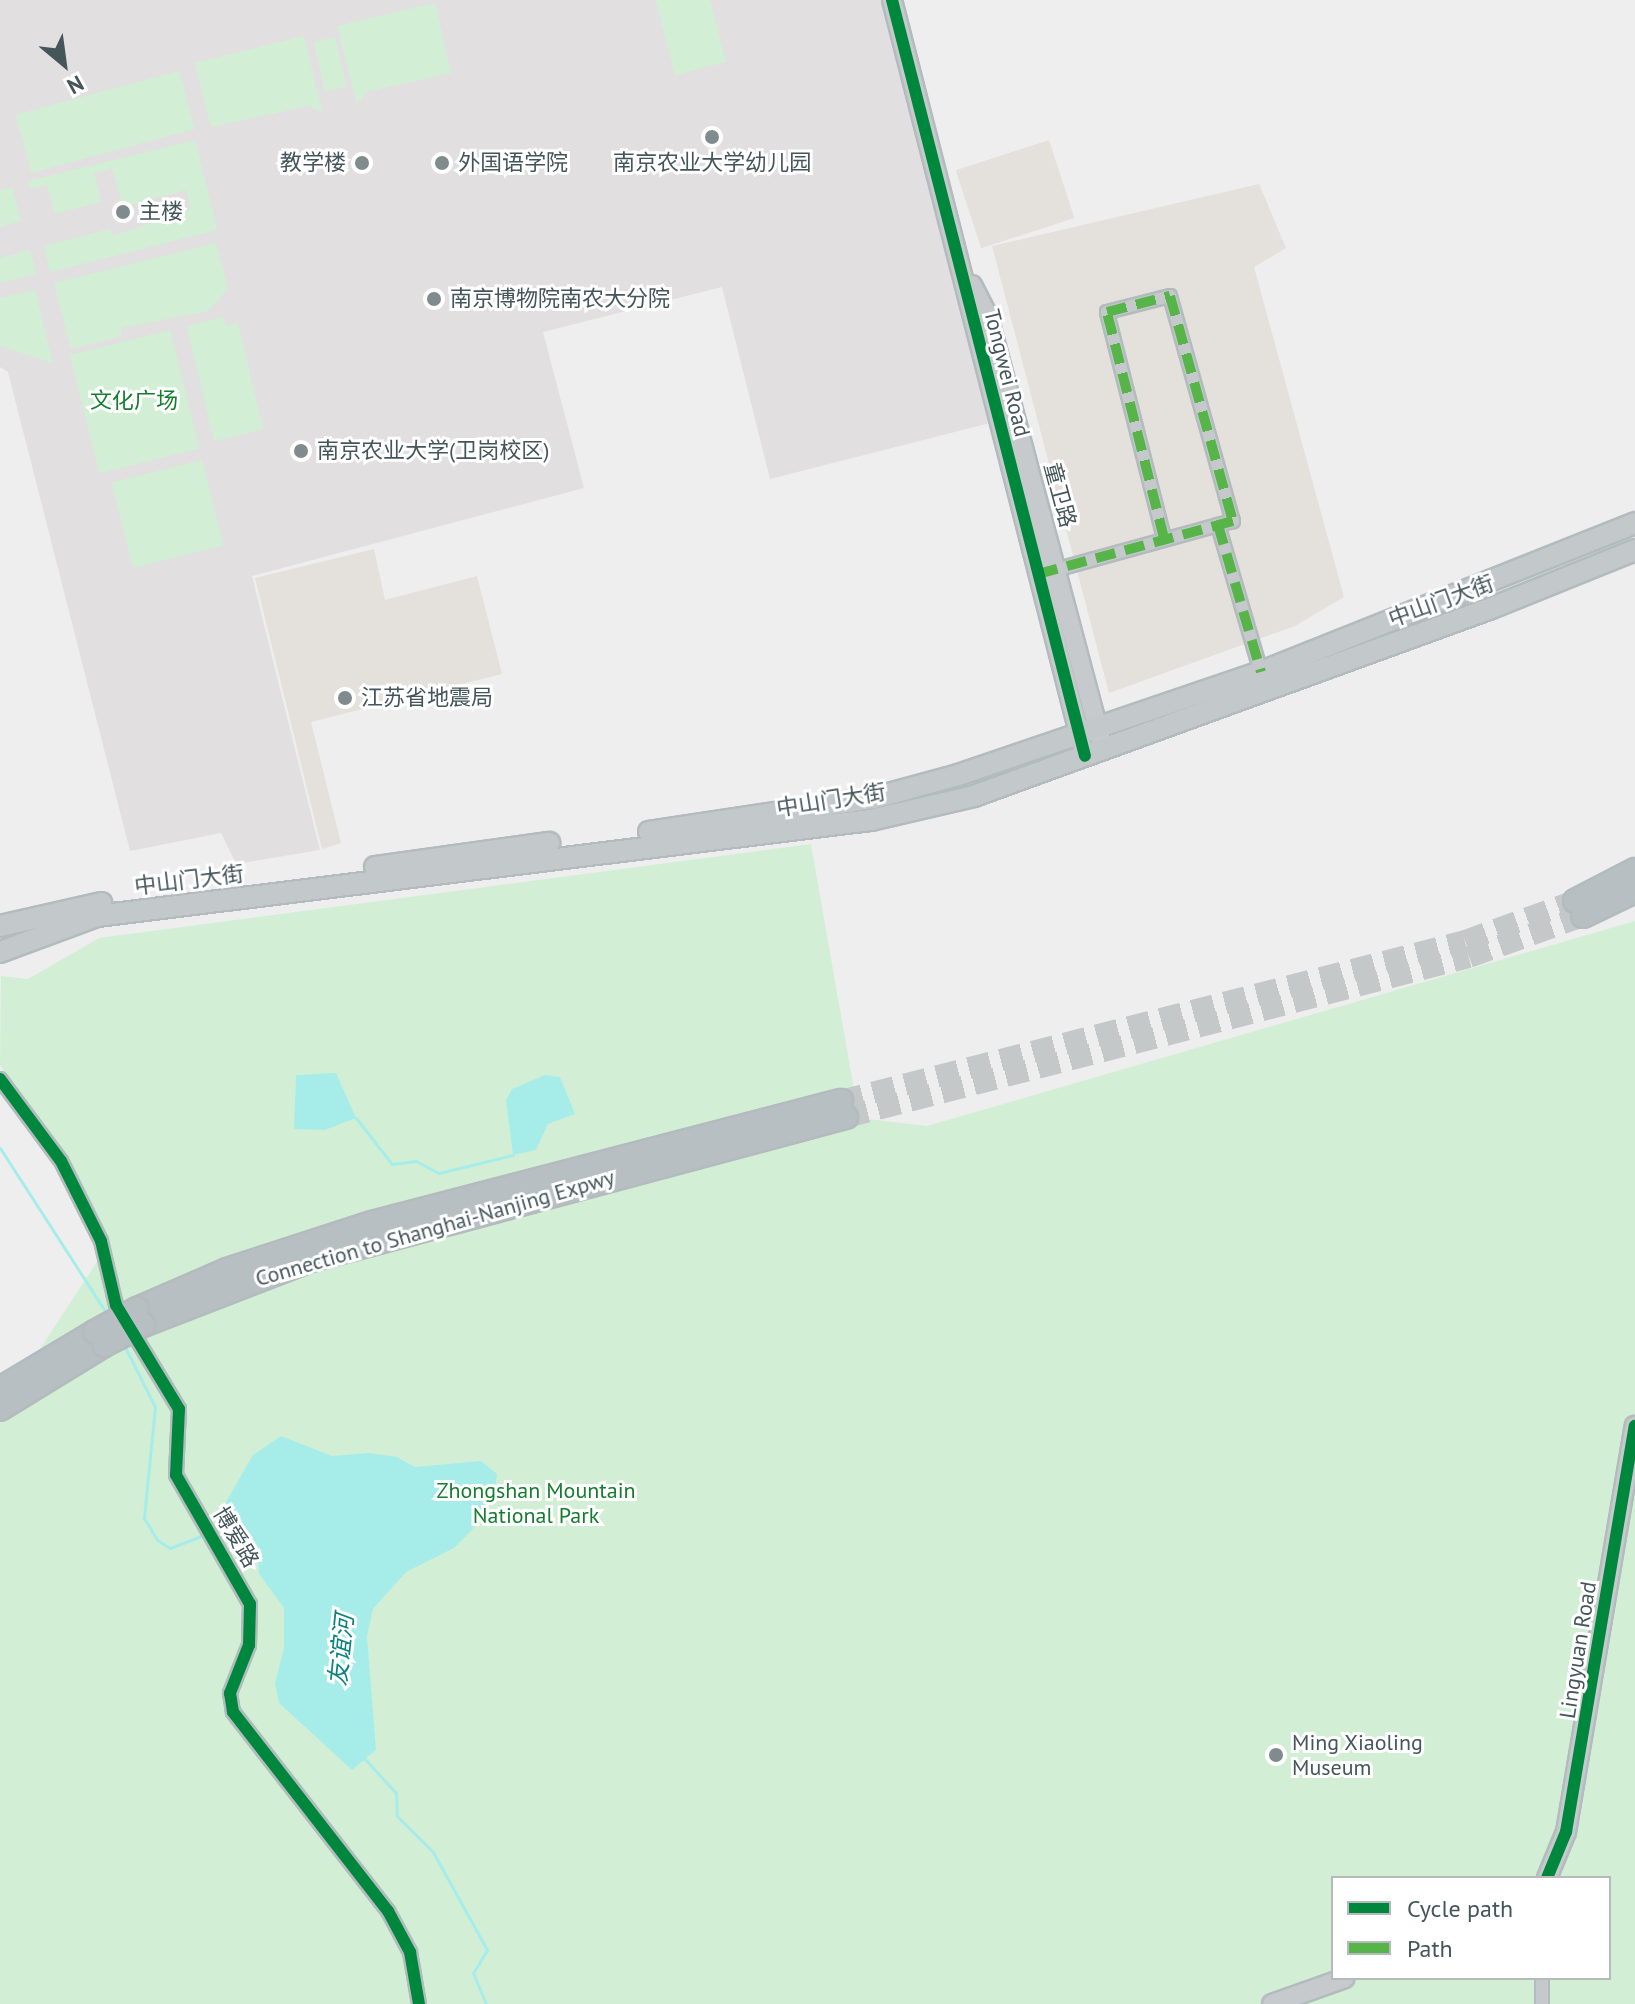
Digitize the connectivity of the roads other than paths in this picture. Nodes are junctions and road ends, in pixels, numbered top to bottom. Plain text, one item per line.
1 (892, 0) edge
2 (1635, 523) edge
3 (1218, 525) junction
4 (1164, 538) junction
5 (1635, 550) edge
6 (1046, 572) junction
7 (1261, 672) junction
8 (1088, 732) junction
9 (1094, 753) junction
10 (1635, 870) edge
11 (1635, 891) edge
12 (0, 926) edge
13 (0, 952) edge
14 (0, 1079) edge
15 (844, 1109) tunnel mouth
16 (99, 1339) junction
17 (0, 1389) edge
18 (0, 1409) edge
19 (1635, 1426) edge
20 (1548, 1876) edge
21 (1339, 1980) edge
22 (1542, 1980) edge
23 (419, 2004) edge
24 (1272, 2004) edge
25 (1542, 2004) edge

1 - 6 street, Tongwei Road
2 - 7 main road, 中山门大街
3 - 4 street
3 - 4 street
3 - 7 street
4 - 6 street
5 - 9 main road, 中山门大街
6 - 8 street, Tongwei Road
7 - 8 main road, 中山门大街
8 - 9 street, Tongwei Road
8 - 12 main road, 中山门大街
9 - 13 main road, 中山门大街
10 - 11 highway
14 - 23 street, 博爱路
15 - 16 highway, Connection to Shanghai-Nanjing Expwy, bridge
16 - 17 highway, Connection to Shanghai-Nanjing Expwy
16 - 18 highway, Connection to Shanghai-Nanjing Expwy
19 - 20 street, Lingyuan Road
21 - 24 street
22 - 25 street

